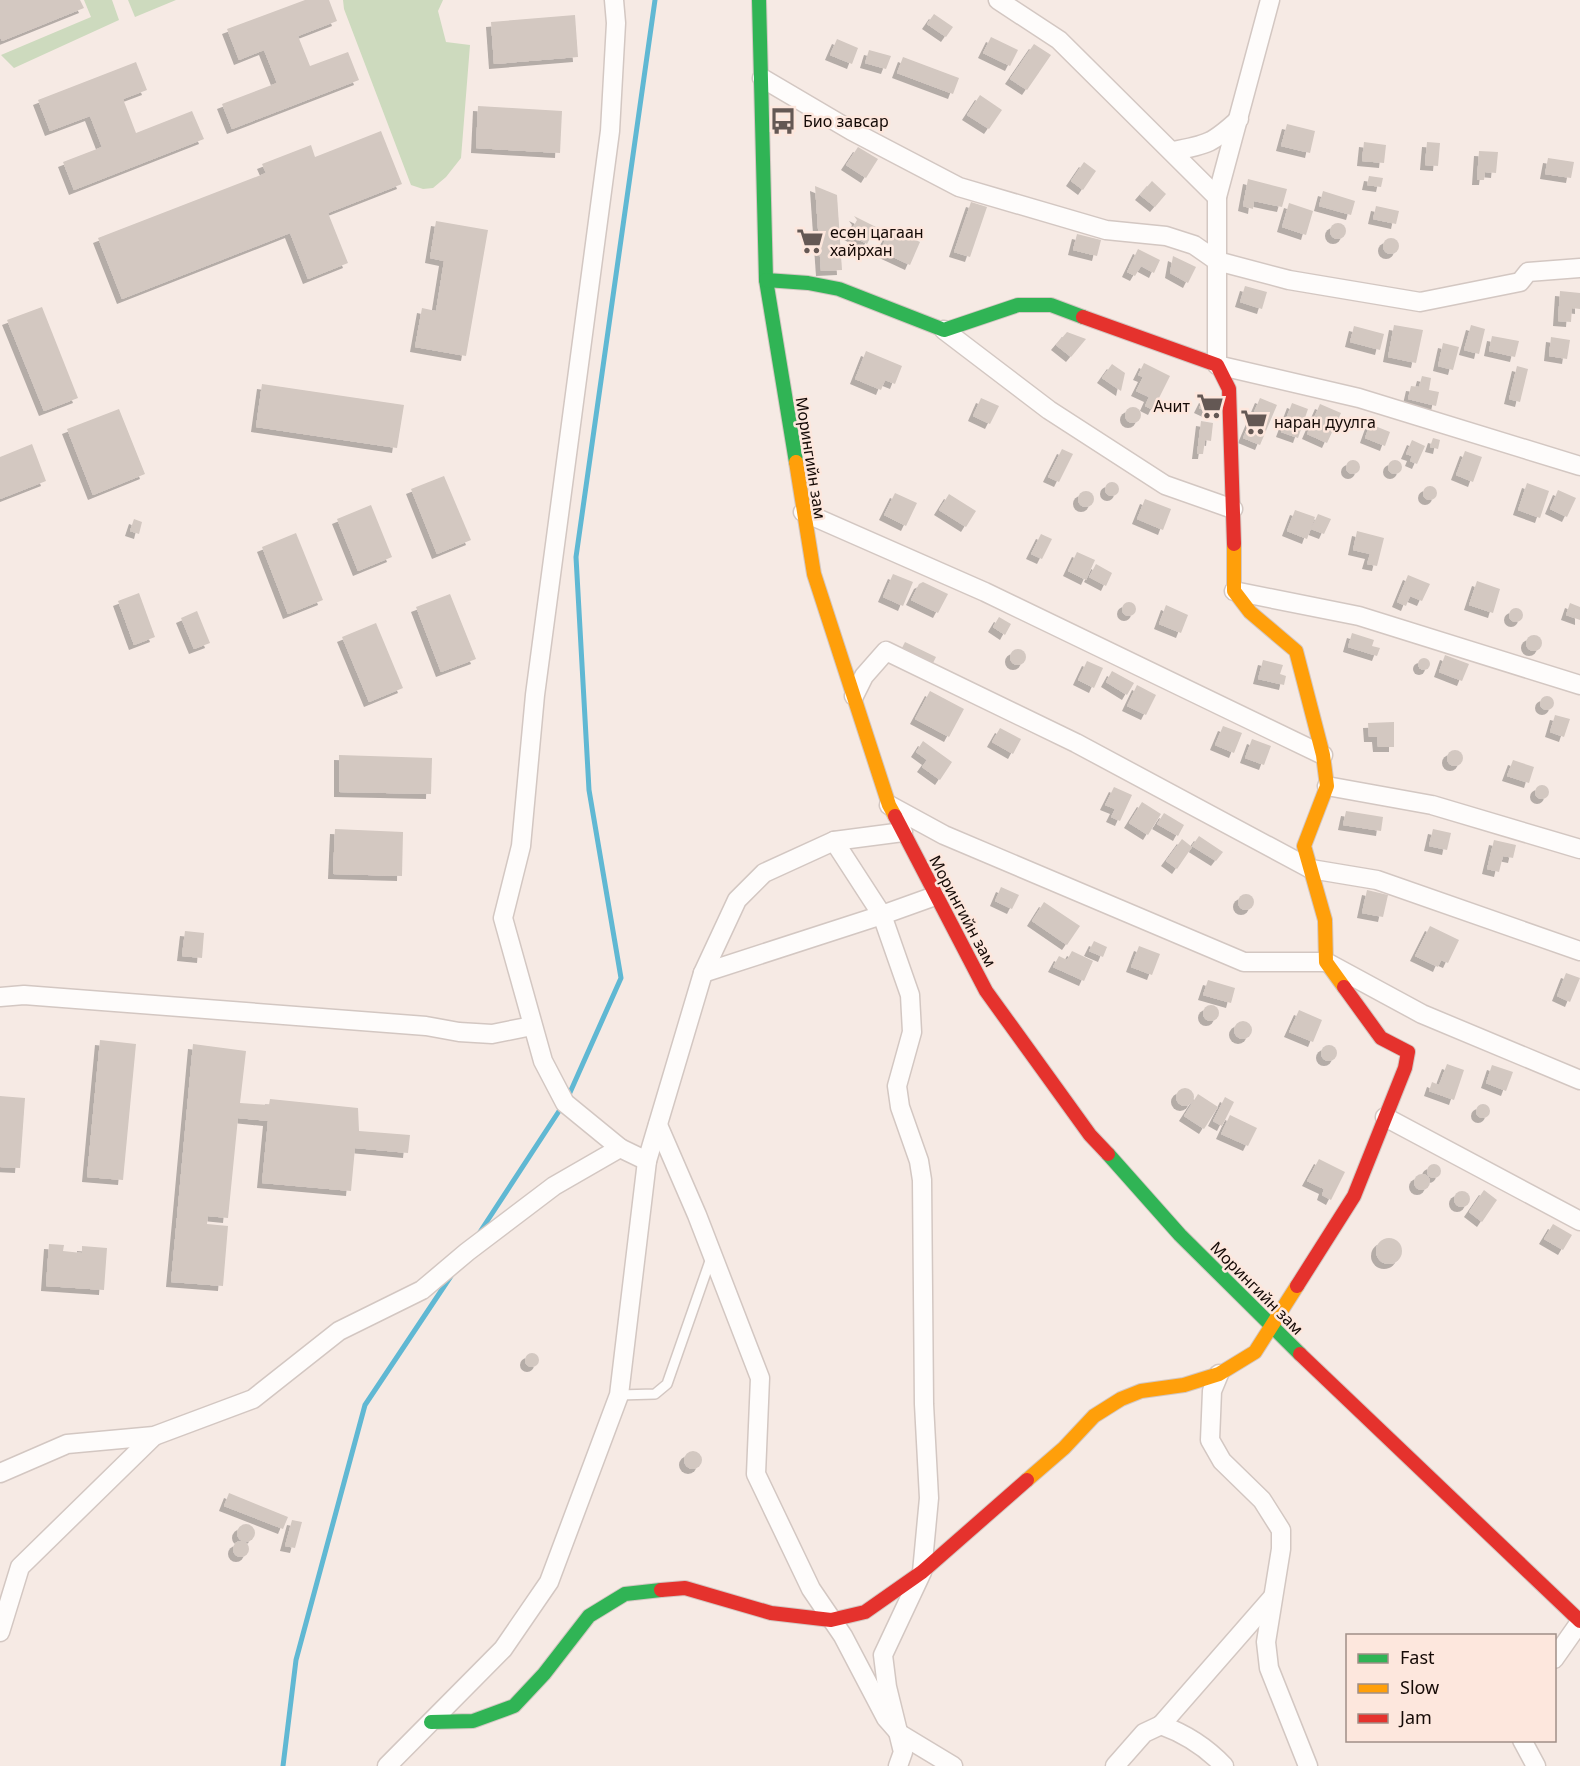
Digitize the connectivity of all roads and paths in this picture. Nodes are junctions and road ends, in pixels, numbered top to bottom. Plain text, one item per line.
1 (614, 0) edge
2 (759, 0) edge
3 (998, 0) edge
4 (1270, 0) edge
5 (762, 78) junction
6 (1239, 119) junction
7 (1173, 151) junction
8 (1217, 197) junction
9 (1217, 261) junction
10 (1580, 268) edge
11 (766, 280) junction
12 (944, 330) junction
13 (1217, 365) junction
14 (1580, 466) edge
15 (1233, 509) junction
16 (803, 512) junction
17 (1234, 591) junction
18 (1580, 685) edge
19 (854, 696) junction
20 (1323, 755) junction
21 (1327, 786) junction
22 (890, 805) junction
23 (903, 832) junction
24 (834, 841) junction
25 (1580, 849) edge
26 (1311, 869) junction
27 (935, 896) junction
28 (882, 915) junction
29 (1580, 951) edge
30 (1326, 962) junction
31 (703, 974) junction
32 (0, 997) edge
33 (532, 1026) junction
34 (1580, 1080) edge
35 (1385, 1118) junction
36 (658, 1125) junction
37 (620, 1148) junction
38 (647, 1161) junction
39 (1580, 1221) edge
40 (712, 1256) junction
41 (1271, 1326) junction
42 (1219, 1374) junction
43 (619, 1395) junction
44 (154, 1436) junction
45 (0, 1473) edge
46 (922, 1572) junction
47 (1273, 1597) junction
48 (831, 1620) junction
49 (1580, 1622) edge
50 (0, 1632) edge
51 (1556, 1656) edge
52 (431, 1722) junction
53 (1161, 1725) junction
54 (900, 1734) junction
55 (1523, 1742) edge
56 (387, 1766) edge
57 (898, 1766) edge
58 (953, 1766) edge
59 (1115, 1766) edge
60 (1224, 1766) edge
61 (1308, 1766) edge
62 (1536, 1766) edge

1 - 33 street
2 - 5 street, Морингийн зам
3 - 7 street
4 - 6 street
5 - 9 street
5 - 11 street, Морингийн зам
6 - 7 street
6 - 8 street
7 - 8 street
8 - 9 street
9 - 10 street
9 - 13 street
11 - 12 street
11 - 16 street, Морингийн зам
12 - 13 street
12 - 15 street
13 - 14 street
13 - 15 street
15 - 17 street
16 - 19 street, Морингийн зам
16 - 20 street
17 - 18 street
17 - 20 street
19 - 22 street, Морингийн зам
19 - 26 street
20 - 21 street
21 - 25 street
21 - 26 street
22 - 23 street, Морингийн зам
22 - 30 street
23 - 24 street
23 - 27 street, Морингийн зам
24 - 28 street
24 - 31 street
26 - 29 street
26 - 30 street
27 - 28 street
27 - 41 street, Морингийн зам
28 - 31 street
28 - 46 street
30 - 34 street
30 - 35 street
31 - 36 street
32 - 33 street
33 - 37 street
35 - 39 street
35 - 41 street
36 - 38 street
36 - 40 street
37 - 38 street
37 - 44 street
38 - 43 street
40 - 43 lane
40 - 48 street
41 - 42 street
41 - 49 street, Морингийн зам
42 - 46 street
42 - 47 street
43 - 52 street
44 - 45 street
44 - 50 street
46 - 48 street
46 - 54 street
47 - 53 street
47 - 61 street
48 - 52 street
48 - 54 street
49 - 51 street
52 - 56 street
53 - 59 street
53 - 60 street
54 - 57 street
54 - 58 street
55 - 62 street

